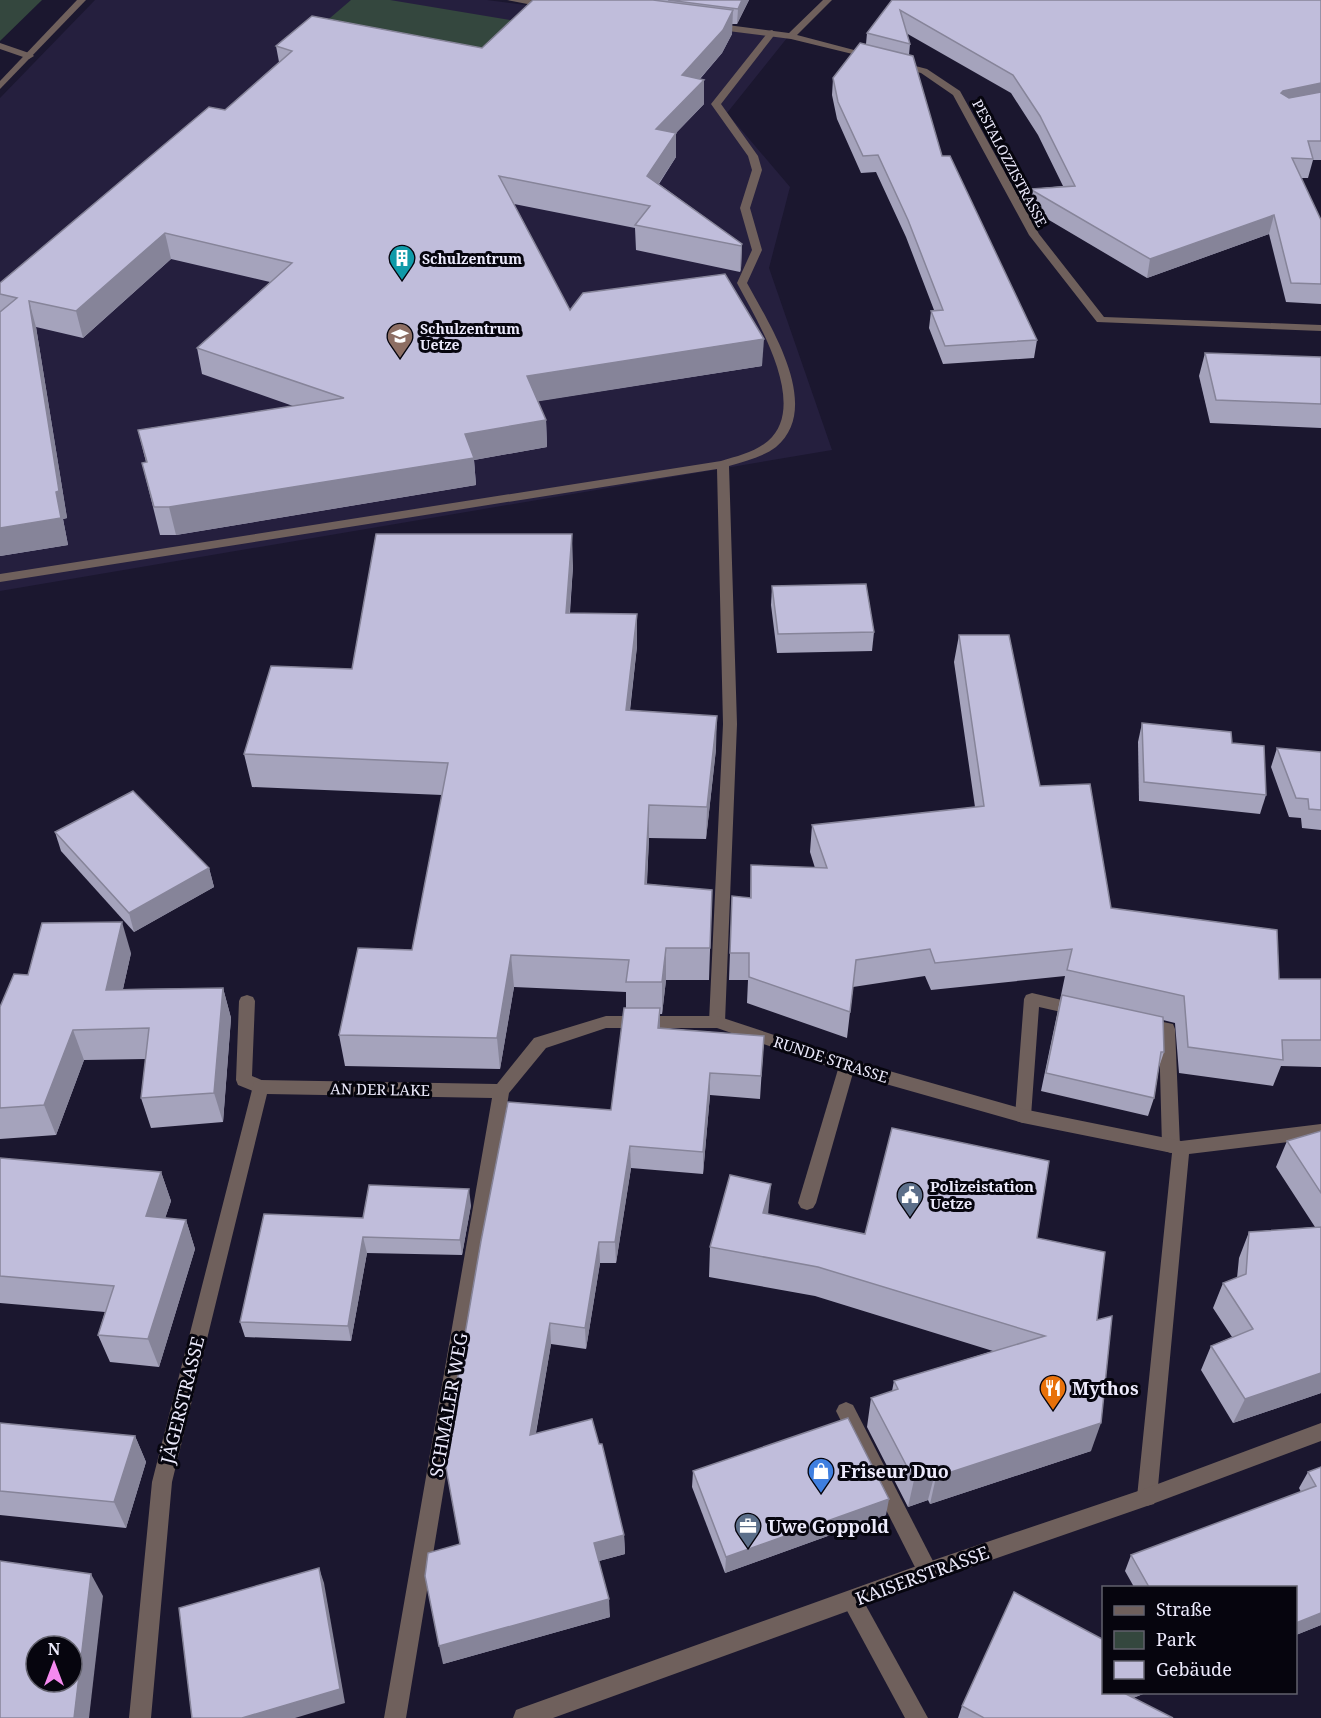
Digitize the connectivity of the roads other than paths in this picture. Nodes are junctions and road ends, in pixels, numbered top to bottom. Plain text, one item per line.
1 (82, 0) edge
2 (511, 0) edge
3 (828, 0) edge
4 (558, 6) edge
5 (701, 24) edge
6 (772, 33) junction
7 (791, 36) junction
8 (0, 46) edge
9 (29, 56) junction
10 (0, 86) edge
11 (1321, 328) edge
12 (723, 464) junction
13 (0, 578) edge
14 (247, 1001) dead end
15 (1100, 1014) edge
16 (1122, 1019) edge
17 (717, 1022) junction
18 (848, 1066) junction
19 (260, 1087) junction
20 (501, 1092) junction
21 (1023, 1116) junction
22 (1321, 1131) edge
23 (1176, 1147) junction
24 (807, 1203) dead end
25 (846, 1411) dead end
26 (1321, 1432) edge
27 (1147, 1497) junction
28 (928, 1572) junction
29 (852, 1600) junction
30 (140, 1718) edge
31 (395, 1718) edge
32 (524, 1718) edge
33 (916, 1718) edge

1 - 9 street
2 - 4 street
3 - 7 street
5 - 6 street, PESTALOZZISTRASSE
6 - 7 street, PESTALOZZISTRASSE
6 - 12 street
7 - 11 street, PESTALOZZISTRASSE
8 - 9 street
9 - 10 street
12 - 13 street
12 - 17 street
14 - 19 street
15 - 21 street
16 - 23 street
17 - 18 street, RUNDE STRASSE
17 - 20 street, RUNDE STRASSE
18 - 21 street, RUNDE STRASSE
18 - 24 street
19 - 20 street, AN DER LAKE
19 - 30 street, JÄGERSTRASSE
20 - 31 street, SCHMALER WEG
21 - 23 street, RUNDE STRASSE
22 - 23 street, RUNDE STRASSE
23 - 27 street
25 - 28 street
26 - 27 street, KAISERSTRASSE
27 - 28 street, KAISERSTRASSE
28 - 29 street, KAISERSTRASSE
29 - 32 street, KAISERSTRASSE
29 - 33 street

